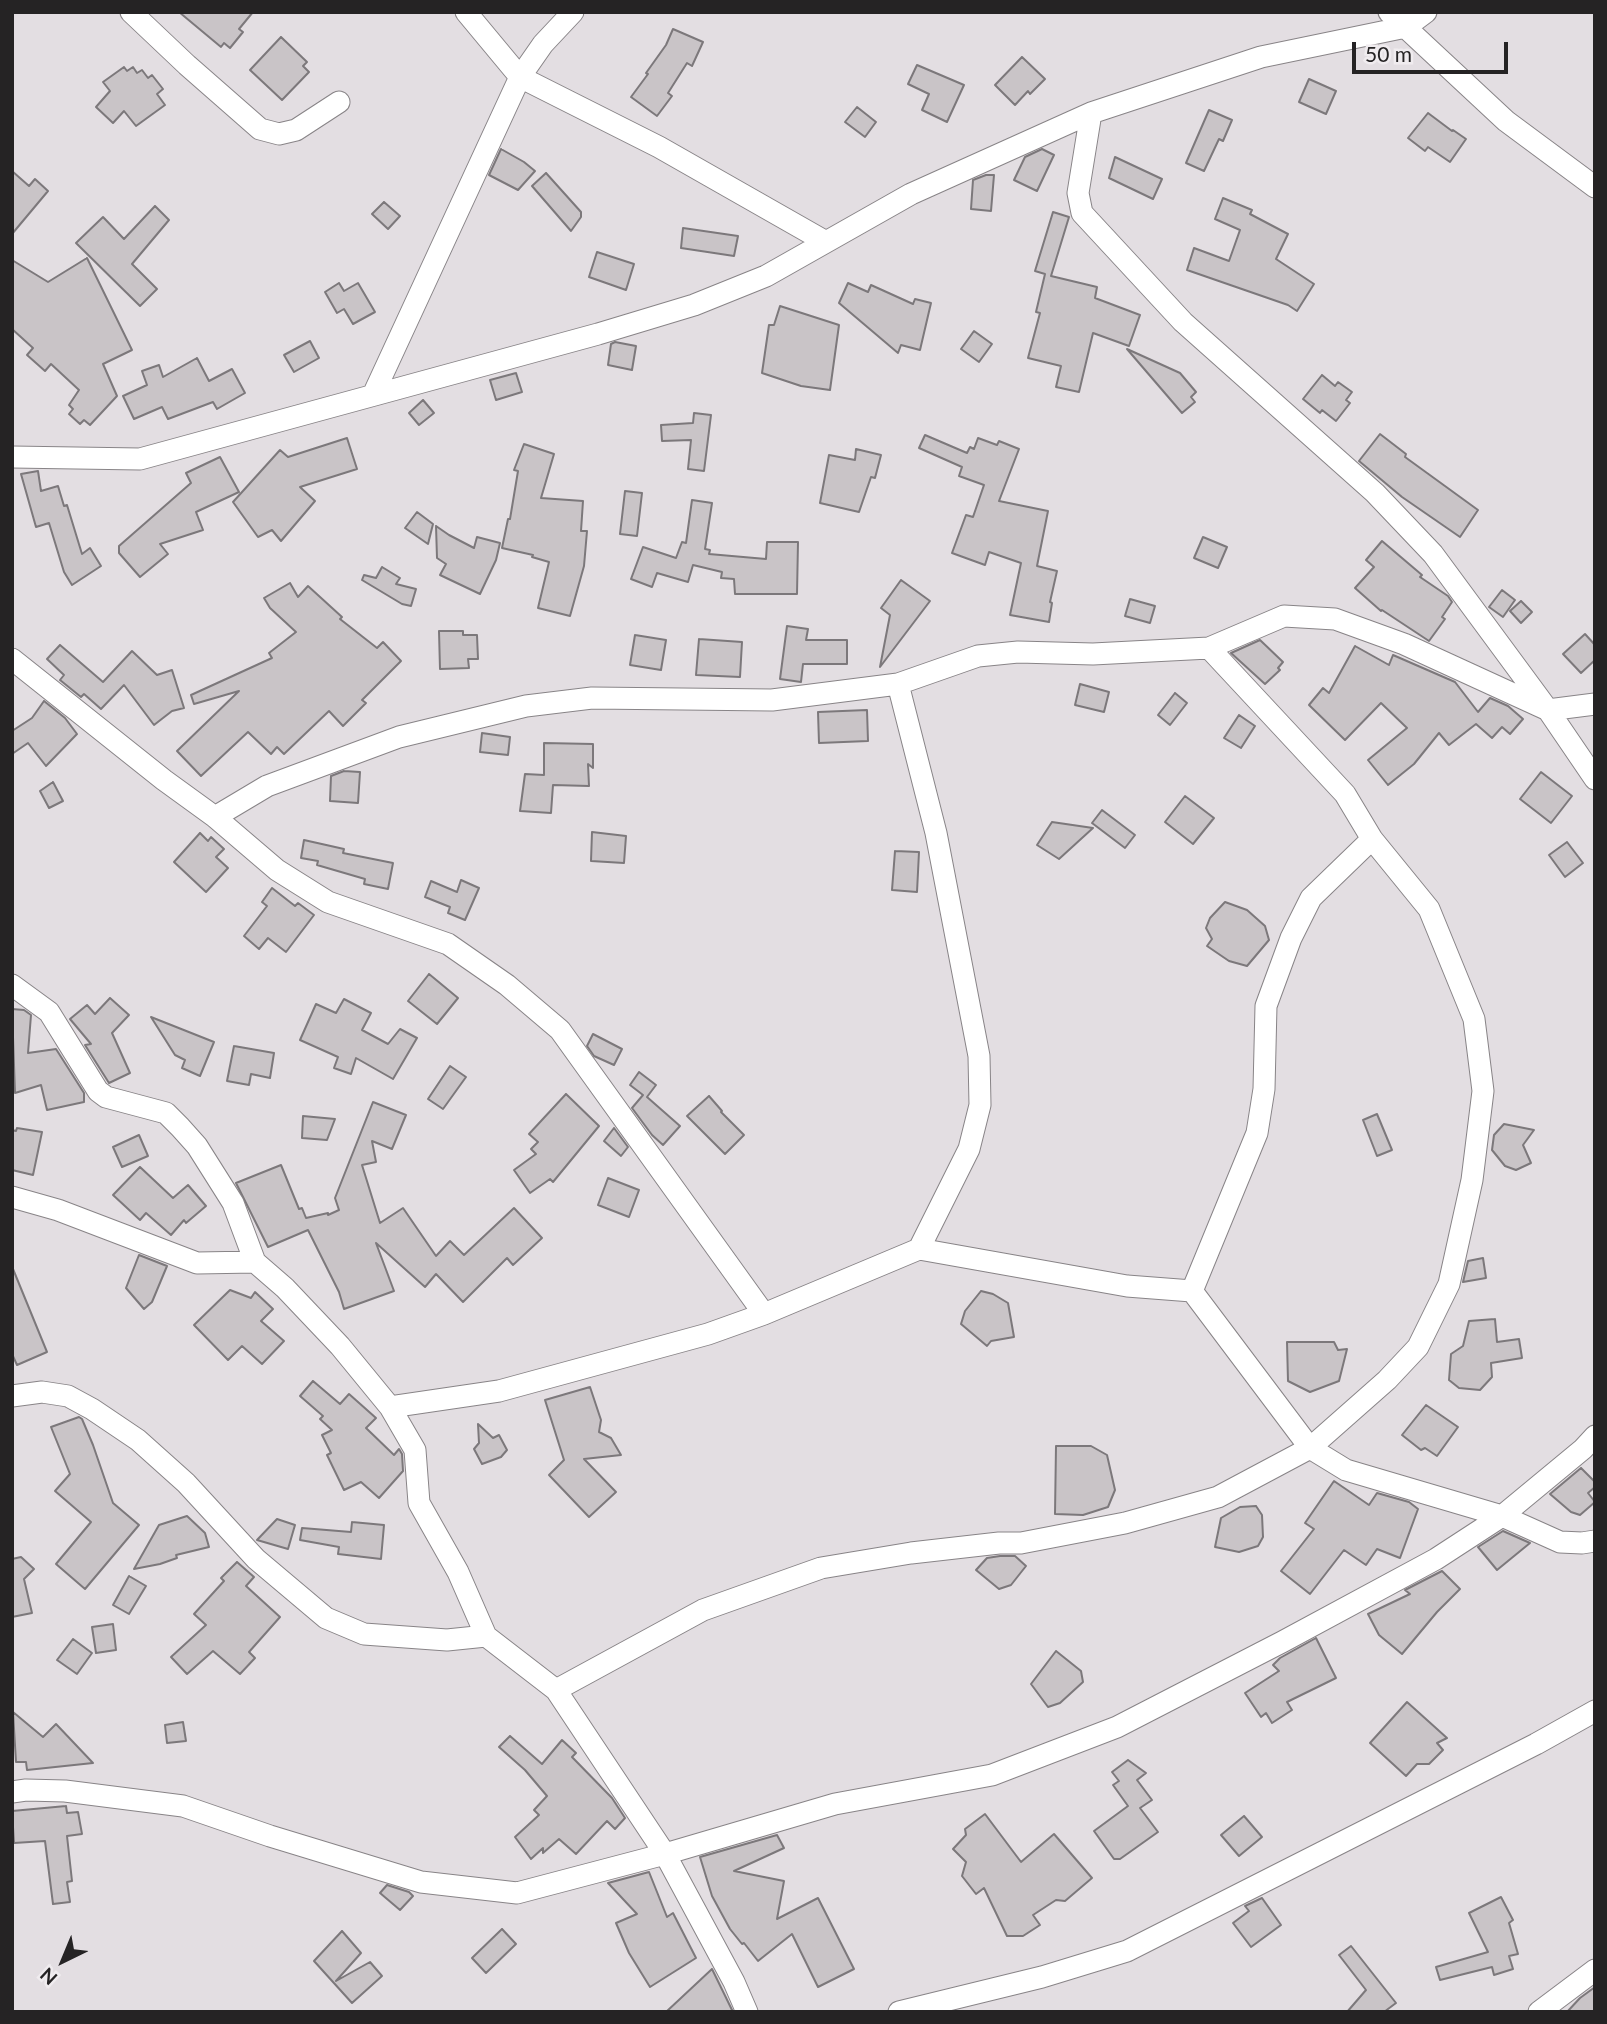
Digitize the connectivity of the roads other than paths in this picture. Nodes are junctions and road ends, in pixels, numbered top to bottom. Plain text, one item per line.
1 (131, 12) edge
2 (466, 12) edge
3 (573, 12) edge
4 (1389, 12) edge
5 (1426, 12) edge
6 (1406, 27) junction
7 (520, 76) junction
8 (339, 102) dead end
9 (1091, 113) junction
10 (1595, 187) edge
11 (827, 242) junction
12 (373, 395) junction
13 (12, 457) edge
14 (1209, 648) junction
15 (12, 659) edge
16 (898, 684) junction
17 (1595, 704) edge
18 (1548, 710) junction
19 (1595, 779) edge
20 (215, 817) junction
21 (1372, 839) junction
22 (12, 985) edge
23 (12, 1197) edge
24 (919, 1249) junction
25 (255, 1262) junction
26 (1192, 1291) junction
27 (764, 1314) junction
28 (12, 1396) edge
29 (390, 1407) junction
30 (1595, 1436) edge
31 (1310, 1448) junction
32 (1502, 1516) junction
33 (1595, 1541) edge
34 (486, 1636) junction
35 (556, 1690) junction
36 (1595, 1712) edge
37 (12, 1792) edge
38 (666, 1854) junction
39 (1595, 1970) edge
40 (747, 2012) edge
41 (898, 2012) edge
42 (1539, 2012) edge

1 - 8 street
2 - 7 street
3 - 7 street
4 - 6 street
5 - 6 street
6 - 9 street
6 - 10 street
7 - 11 street
7 - 12 street
9 - 11 street
9 - 18 street
11 - 12 street
12 - 13 street
14 - 16 street
14 - 18 street
14 - 21 street
15 - 20 street
16 - 20 street
16 - 24 street
17 - 18 street
18 - 19 street
20 - 27 street
21 - 26 street
21 - 31 street
22 - 25 street
23 - 25 street
24 - 26 street
24 - 27 street
25 - 29 street
26 - 31 street
27 - 29 street
28 - 34 street
29 - 34 street
30 - 32 street
31 - 32 street
31 - 35 street
32 - 33 street
32 - 38 street
34 - 35 street
35 - 38 street
36 - 41 street
37 - 38 street
38 - 40 street
39 - 42 street

